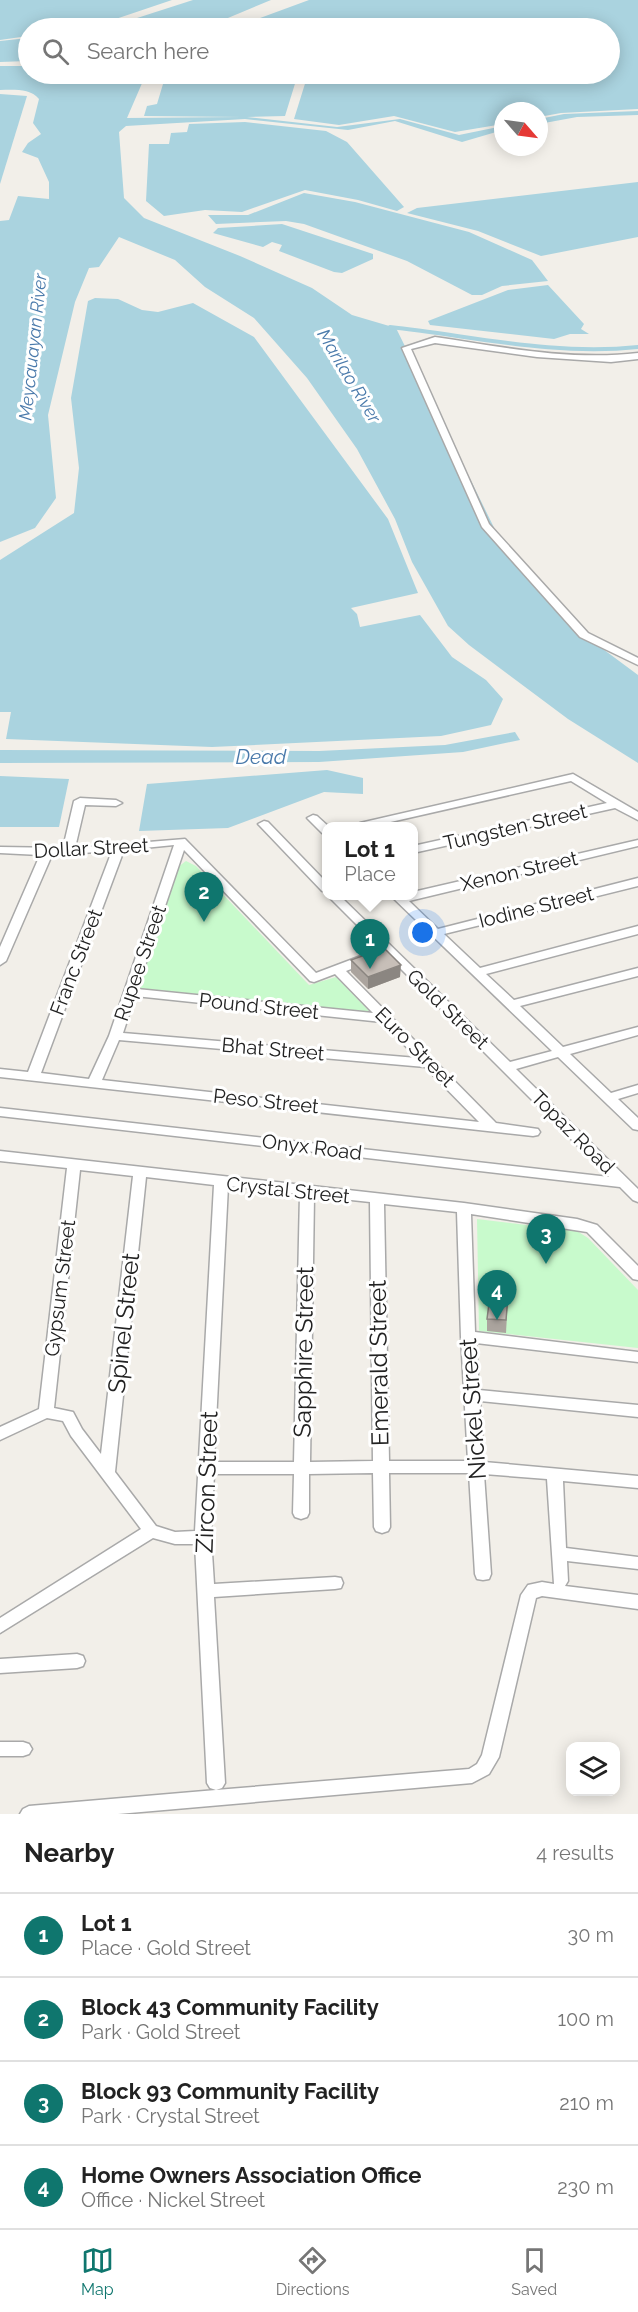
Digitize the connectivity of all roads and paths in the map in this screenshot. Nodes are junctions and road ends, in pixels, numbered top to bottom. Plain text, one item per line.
1 (638, 356) edge
2 (638, 662) edge
3 (116, 803) dead end
4 (617, 804) junction
5 (638, 817) edge
6 (313, 818) dead end
7 (377, 822) edge
8 (264, 824) dead end
9 (322, 826) edge
10 (181, 841) junction
11 (638, 843) edge
12 (119, 848) junction
13 (418, 849) edge
14 (0, 850) edge
15 (68, 852) junction
16 (46, 853) junction
17 (638, 882) edge
18 (322, 883) edge
19 (418, 893) edge
20 (338, 900) edge
21 (402, 900) edge
22 (638, 930) edge
23 (435, 933) junction
24 (388, 951) junction
25 (0, 961) edge
26 (337, 969) junction
27 (638, 972) edge
28 (476, 973) junction
29 (130, 993) junction
30 (510, 1005) junction
31 (388, 1019) junction
32 (638, 1031) edge
33 (115, 1036) junction
34 (559, 1052) junction
35 (430, 1063) junction
36 (508, 1067) junction
37 (0, 1073) edge
38 (33, 1076) junction
39 (94, 1083) junction
40 (638, 1089) edge
41 (608, 1098) junction
42 (0, 1112) edge
43 (638, 1126) edge
44 (492, 1127) junction
45 (533, 1132) dead end
46 (0, 1156) edge
47 (74, 1164) junction
48 (140, 1172) junction
49 (221, 1182) junction
50 (623, 1183) junction
51 (307, 1192) junction
52 (638, 1197) edge
53 (377, 1199) junction
54 (464, 1208) junction
55 (638, 1275) edge
56 (468, 1337) junction
57 (638, 1357) edge
58 (473, 1395) junction
59 (638, 1410) edge
60 (46, 1412) junction
61 (0, 1434) edge
62 (478, 1467) junction
63 (207, 1468) junction
64 (302, 1469) junction
65 (381, 1469) junction
66 (107, 1473) junction
67 (555, 1475) junction
68 (638, 1482) edge
69 (301, 1513) dead end
70 (382, 1527) dead end
71 (151, 1531) junction
72 (203, 1537) junction
73 (560, 1554) junction
74 (638, 1563) edge
75 (483, 1574) dead end
76 (560, 1581) dead end
77 (335, 1583) dead end
78 (206, 1591) junction
79 (638, 1602) edge
80 (0, 1626) edge
81 (77, 1661) dead end
82 (0, 1666) edge
83 (0, 1749) edge
84 (22, 1749) dead end
85 (216, 1783) dead end
86 (29, 1814) edge

1 - 2 street
3 - 15 street
4 - 5 street
4 - 7 street
4 - 13 street, Tungsten Street
6 - 9 street
8 - 18 street
10 - 12 street, Dollar Street
10 - 26 street
10 - 29 street, Rupee Street
11 - 19 street, Xenon Street
12 - 15 street, Dollar Street
12 - 38 street, Franc Street
14 - 16 street, Dollar Street
15 - 16 street, Dollar Street
16 - 25 street
17 - 23 street, Iodine Street
20 - 24 street, Gold Street
21 - 23 street
22 - 28 street
23 - 28 street
24 - 26 street
24 - 36 street, Gold Street
26 - 31 street, Euro Street
27 - 30 street
28 - 30 street
29 - 31 street, Pound Street
29 - 33 street, Rupee Street
30 - 34 street
31 - 35 street, Euro Street
32 - 34 street
33 - 35 street, Bhat Street
33 - 39 street, Rupee Street
34 - 36 street
34 - 41 street
35 - 44 street, Euro Street
36 - 50 street, Topaz Road
37 - 38 street, Peso Street
38 - 39 street, Peso Street
39 - 44 street, Peso Street
40 - 41 street
41 - 43 street
42 - 50 street, Onyx Road
44 - 45 street, Peso Street
46 - 47 street, Crystal Street
47 - 48 street, Crystal Street
47 - 60 street, Gypsum Street
48 - 49 street, Crystal Street
48 - 66 street, Spinel Street
49 - 51 street, Crystal Street
49 - 63 street, Zircon Street
50 - 52 street, Topaz Road
51 - 53 street, Crystal Street
51 - 64 street, Sapphire Street
53 - 54 street, Crystal Street
53 - 65 street, Emerald Street
54 - 55 street, Crystal Street
54 - 56 street, Nickel Street
56 - 57 street
56 - 58 street, Nickel Street
58 - 59 street
58 - 62 street, Nickel Street
60 - 61 street
60 - 66 street
62 - 65 street
62 - 67 street
62 - 75 street, Nickel Street
63 - 64 street
63 - 72 street, Zircon Street
64 - 65 street
64 - 69 street, Sapphire Street
65 - 70 street, Emerald Street
66 - 71 street
67 - 68 street
67 - 73 street
71 - 72 street
71 - 80 street
72 - 78 street, Zircon Street
73 - 74 street
73 - 76 street
77 - 78 street
78 - 85 street, Zircon Street
79 - 86 street
81 - 82 street
83 - 84 street

